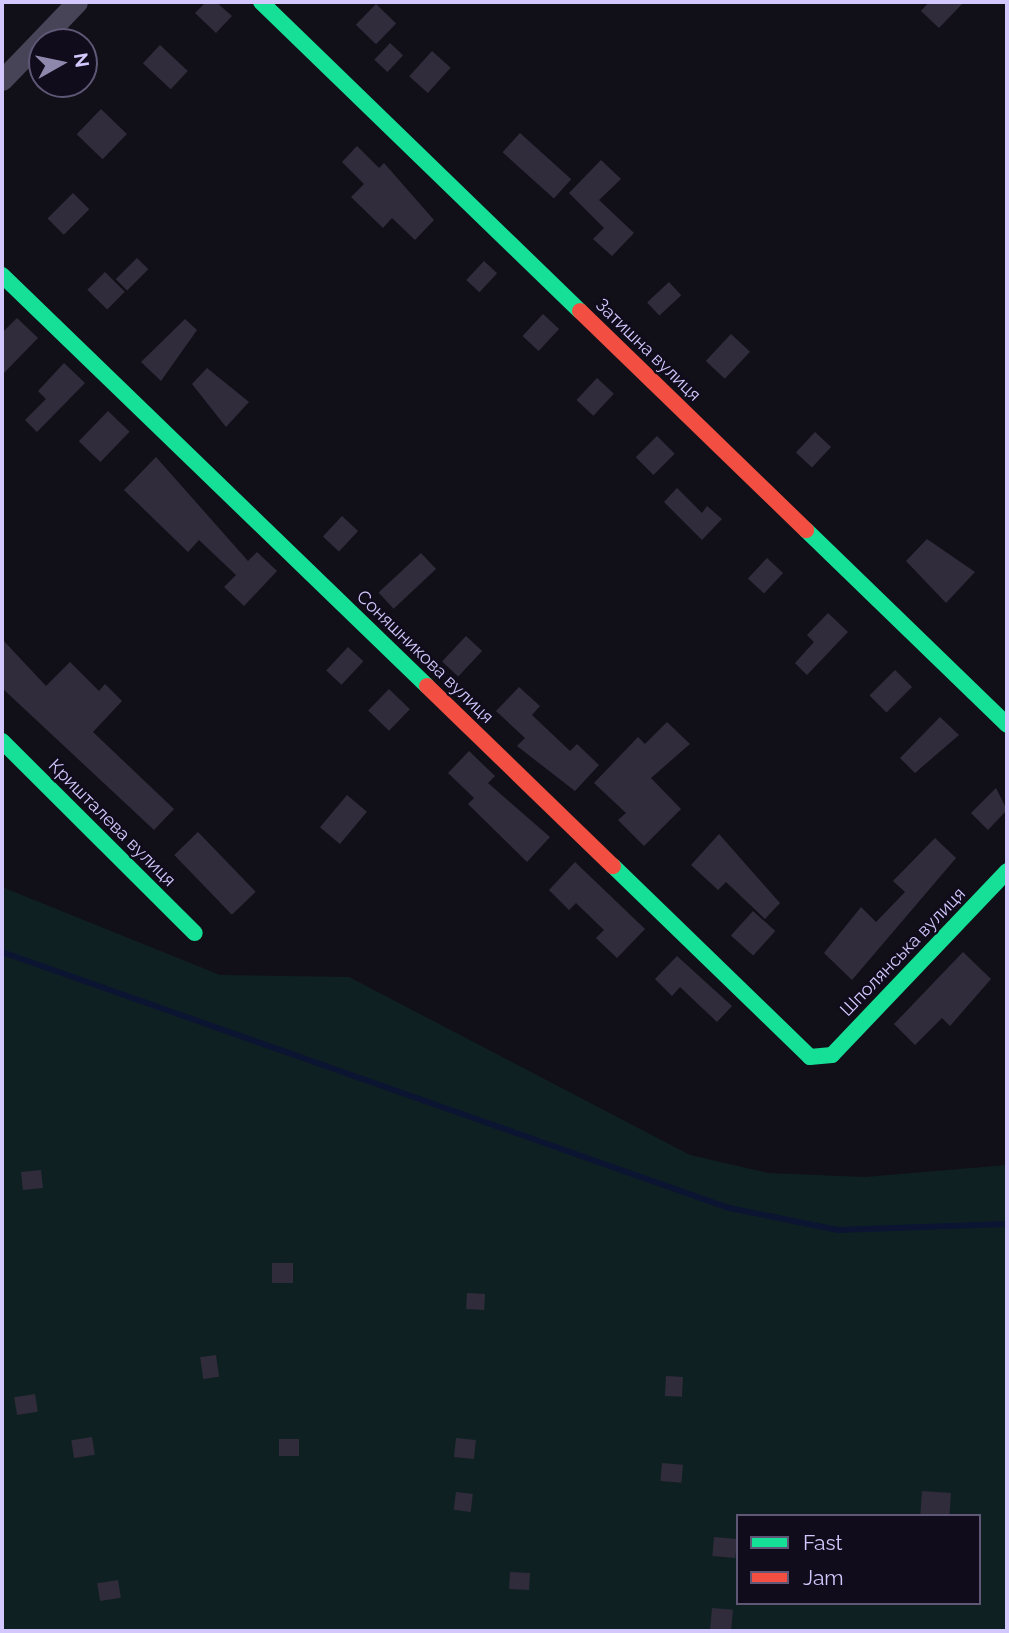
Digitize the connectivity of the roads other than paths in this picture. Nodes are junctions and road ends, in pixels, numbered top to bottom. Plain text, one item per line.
1 (78, 2) edge
2 (261, 2) edge
3 (2, 80) edge
4 (2, 275) edge
5 (1007, 725) edge
6 (2, 741) edge
7 (1007, 871) edge
8 (195, 933) dead end
9 (825, 1058) joint

1 - 3 street
2 - 5 street, Затишна вулиця
4 - 9 street, Соняшникова вулиця
6 - 8 street, Кришталева вулиця
7 - 9 street, Шполянська вулиця

